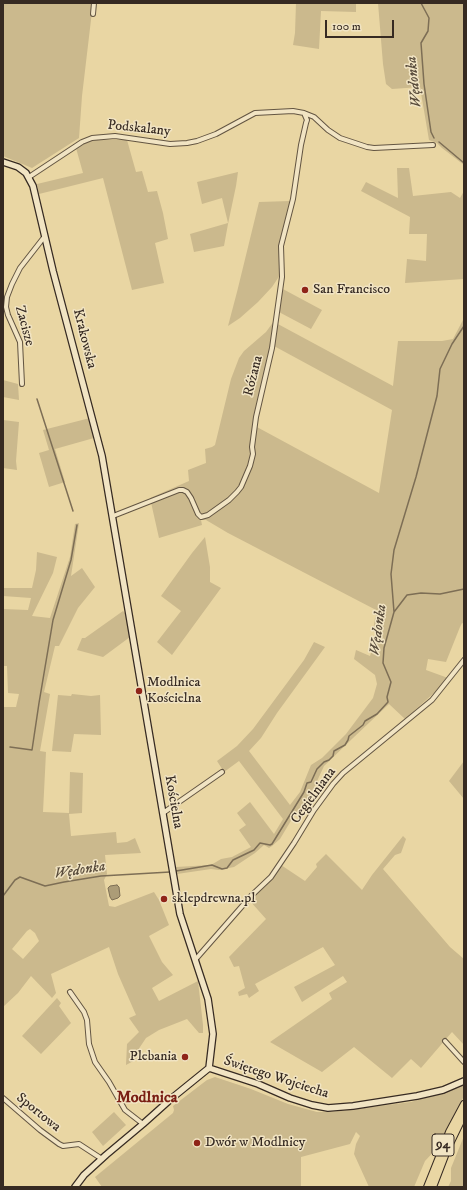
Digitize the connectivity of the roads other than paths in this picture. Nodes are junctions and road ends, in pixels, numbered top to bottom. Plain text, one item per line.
1 (94, 3) edge
2 (93, 14) dead end
3 (304, 113) junction
4 (433, 145) dead end
5 (3, 162) edge
6 (29, 177) junction
7 (45, 236) junction
8 (22, 384) dead end
9 (113, 516) junction
10 (117, 538) joint
11 (464, 660) edge
12 (222, 772) dead end
13 (163, 813) junction
14 (195, 960) junction
15 (70, 992) dead end
16 (445, 1041) dead end
17 (464, 1062) edge
18 (209, 1068) junction
19 (464, 1081) edge
20 (3, 1098) edge
21 (464, 1104) edge
22 (464, 1115) edge
23 (143, 1124) junction
24 (102, 1159) junction
25 (75, 1187) edge
26 (427, 1187) edge
27 (433, 1187) edge

1 - 2 street
3 - 4 street, Podskalany
3 - 6 street, Podskalany
3 - 9 street, Różana
5 - 6 street
6 - 7 street, Krakowska
7 - 8 street, Zacisze
7 - 9 street, Krakowska
9 - 10 street, Krakowska
10 - 13 street, Kościelna
11 - 14 street, Cegielniana
12 - 13 street
13 - 14 street, Kościelna
14 - 18 street, Kościelna
15 - 23 street
16 - 17 street
18 - 19 street, Świętego Wojciecha
18 - 23 street, Świętego Wojciecha
20 - 24 street, Sportowa
21 - 26 main road, 94
22 - 27 main road, 94
23 - 24 street, Świętego Wojciecha
24 - 25 street, Świętego Wojciecha

